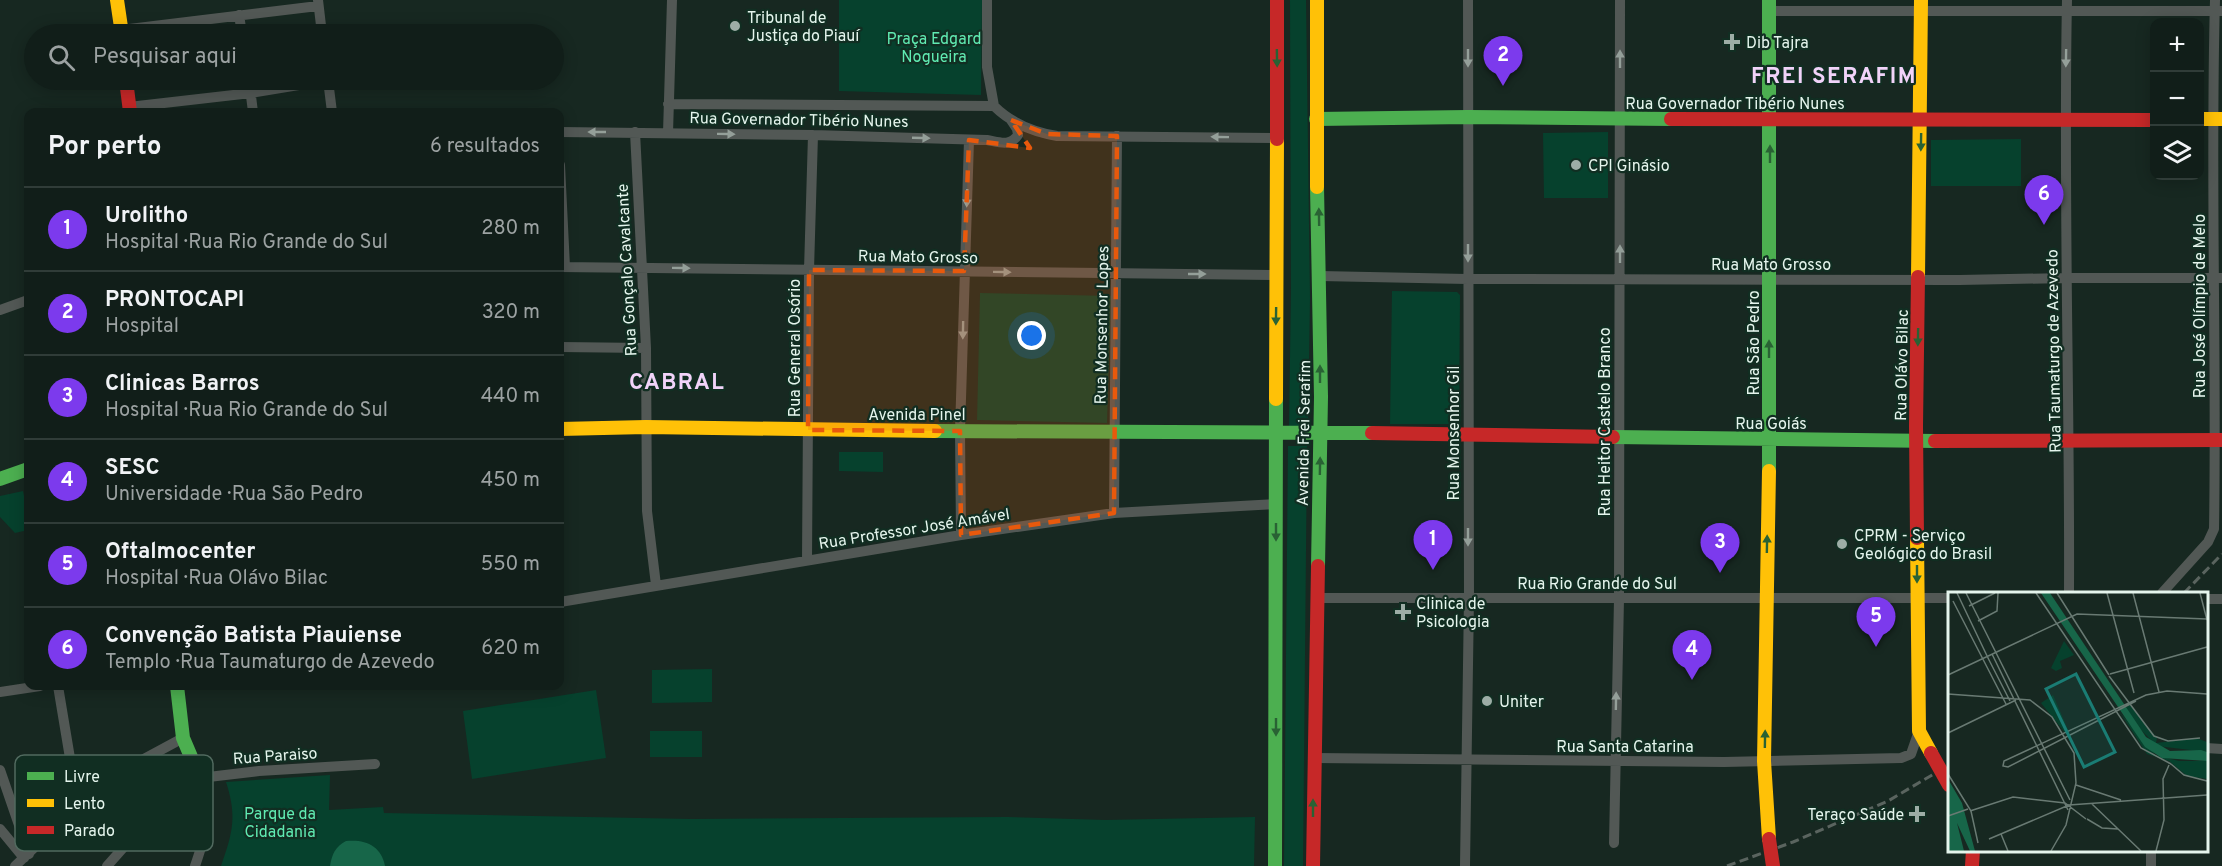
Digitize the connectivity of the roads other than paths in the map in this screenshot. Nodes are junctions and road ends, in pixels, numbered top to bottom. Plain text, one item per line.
1 (117, 0) edge
2 (672, 0) edge
3 (987, 0) edge
4 (1277, 0) edge
5 (1317, 0) edge
6 (1468, 0) edge
7 (1620, 0) edge
8 (318, 3) edge
9 (1769, 5) edge
10 (2066, 5) edge
11 (1921, 6) edge
12 (2217, 7) edge
13 (239, 15) junction
14 (120, 24) edge
15 (177, 24) edge
16 (240, 24) edge
17 (321, 24) edge
18 (127, 90) edge
19 (251, 90) edge
20 (269, 90) edge
21 (329, 90) edge
22 (251, 93) junction
23 (668, 104) junction
24 (994, 106) junction
25 (130, 108) edge
26 (176, 108) edge
27 (253, 108) edge
28 (332, 108) edge
29 (1468, 117) junction
30 (1316, 119) junction
31 (1620, 119) junction
32 (2211, 119) edge
33 (1011, 120) junction
34 (1770, 120) junction
35 (1921, 120) junction
36 (2150, 120) edge
37 (2064, 121) junction
38 (564, 132) edge
39 (635, 132) junction
40 (668, 133) junction
41 (813, 135) junction
42 (1117, 136) junction
43 (1278, 138) junction
44 (969, 140) junction
45 (564, 267) edge
46 (640, 267) junction
47 (809, 270) junction
48 (964, 271) junction
49 (1116, 274) junction
50 (1277, 275) junction
51 (1320, 276) junction
52 (1620, 278) junction
53 (2066, 278) junction
54 (2218, 278) edge
55 (1467, 279) junction
56 (1769, 279) junction
57 (1918, 279) junction
58 (24, 301) edge
59 (0, 310) edge
60 (564, 347) edge
61 (646, 348) junction
62 (646, 427) junction
63 (564, 429) edge
64 (808, 430) junction
65 (960, 431) junction
66 (1275, 431) junction
67 (1320, 432) junction
68 (1114, 433) junction
69 (1468, 436) junction
70 (1620, 438) junction
71 (1769, 440) junction
72 (2219, 440) edge
73 (1917, 441) junction
74 (2070, 441) junction
75 (24, 470) edge
76 (0, 479) edge
77 (1276, 504) junction
78 (1114, 513) junction
79 (961, 535) junction
80 (807, 560) junction
81 (656, 585) junction
82 (2069, 592) edge
83 (2163, 592) edge
84 (1317, 598) junction
85 (1469, 598) junction
86 (1917, 598) junction
87 (1948, 598) edge
88 (1618, 599) junction
89 (1766, 599) junction
90 (564, 601) edge
91 (24, 688) edge
92 (59, 690) edge
93 (177, 690) edge
94 (0, 692) edge
95 (1919, 731) junction
96 (183, 738) junction
97 (2207, 748) edge
98 (2222, 749) edge
99 (70, 755) edge
100 (151, 755) edge
101 (190, 755) edge
102 (1314, 758) junction
103 (1466, 759) junction
104 (1614, 759) junction
105 (1764, 761) junction
106 (375, 764) dead end
107 (0, 770) edge
108 (213, 776) edge
109 (1948, 783) edge
110 (15, 820) edge
111 (0, 829) edge
112 (1614, 843) dead end
113 (15, 845) edge
114 (21, 851) edge
115 (24, 851) edge
116 (31, 851) edge
117 (119, 851) edge
118 (200, 851) edge
119 (1973, 851) edge
120 (26, 856) junction
121 (15, 866) edge
122 (107, 866) edge
123 (195, 866) edge
124 (1275, 866) edge
125 (1313, 866) edge
126 (1465, 866) edge
127 (1773, 866) edge
128 (1972, 866) edge

1 - 14 street
2 - 23 street
3 - 24 street
4 -> 43 street, Avenida Frei Serafim
5 - 30 street, Avenida Frei Serafim
6 -> 29 street, Rua Monsenhor Gil
31 -> 7 street, Rua Heitor Castelo Branco
8 - 13 street
8 - 17 street
9 - 11 street
9 - 34 street, Rua São Pedro
10 - 11 street
10 - 12 street
10 -> 37 street, Rua Taumaturgo de Azevedo
11 - 35 street, Rua Olávo Bilac
12 - 32 street, Rua José Olímpio de Melo
13 - 15 street
13 - 16 street
18 - 25 street
19 - 22 street
20 - 22 street
21 - 28 street
22 - 26 street
22 - 27 street
23 - 24 street, Rua Governador Tibério Nunes
23 - 40 street
24 - 33 street
29 - 30 street, Rua Governador Tibério Nunes
29 - 31 street, Rua Governador Tibério Nunes
29 -> 55 street, Rua Monsenhor Gil
51 -> 30 street, Avenida Frei Serafim
31 - 34 street, Rua Governador Tibério Nunes
52 -> 31 street, Rua Heitor Castelo Branco
32 - 54 street, Rua José Olímpio de Melo
33 - 42 street
33 - 44 street, Rua Governador Tibério Nunes
34 - 35 street, Rua Governador Tibério Nunes
56 -> 34 street, Rua São Pedro
35 - 37 street, Rua Governador Tibério Nunes
35 -> 57 street, Rua Olávo Bilac
36 - 37 street, Rua Governador Tibério Nunes
37 - 53 street, Rua Taumaturgo de Azevedo
39 -> 38 street, Rua Governador Tibério Nunes
39 - 40 street, Rua Governador Tibério Nunes
39 - 46 street, Rua Gonçalo Cavalcante
40 -> 41 street, Rua Governador Tibério Nunes
41 -> 44 street, Rua Governador Tibério Nunes
41 - 47 street, Rua General Osório
43 -> 42 street
42 - 49 street, Rua Monsenhor Lopes
43 - 50 street, Avenida Frei Serafim
44 -> 48 street
45 - 46 street, Rua Mato Grosso
46 -> 47 street, Rua Mato Grosso
46 - 61 street, Rua Gonçalo Cavalcante
47 - 48 street, Rua Mato Grosso
47 - 64 street, Rua General Osório
48 -> 49 street, Rua Mato Grosso
48 -> 65 street
49 -> 50 street, Rua Mato Grosso
49 - 68 street, Rua Monsenhor Lopes
50 -> 66 street, Avenida Frei Serafim
51 - 55 street, Rua Mato Grosso
67 -> 51 street, Avenida Frei Serafim
52 - 55 street, Rua Mato Grosso
52 - 56 street, Rua Mato Grosso
52 - 70 street, Rua Heitor Castelo Branco
53 - 54 street, Rua Mato Grosso
53 - 57 street, Rua Mato Grosso
53 - 74 street, Rua Taumaturgo de Azevedo
54 - 72 street, Rua José Olímpio de Melo
55 - 69 street, Rua Monsenhor Gil
56 - 57 street, Rua Mato Grosso
71 -> 56 street, Rua São Pedro
57 -> 73 street, Rua Olávo Bilac
58 - 59 street
60 - 61 street
61 - 62 street, Rua Gonçalo Cavalcante
62 - 63 street, Avenida Pinel
62 - 64 street, Avenida Pinel
62 - 81 street, Rua Gonçalo Cavalcante
64 - 65 street, Avenida Pinel
64 - 80 street, Rua General Osório
65 - 68 street, Avenida Pinel
65 - 79 street
66 - 67 street, Avenida Pinel
66 - 68 street, Avenida Pinel
66 - 77 street, Avenida Frei Serafim
67 - 69 street, Rua Goiás
84 -> 67 street, Avenida Frei Serafim
68 - 78 street, Rua Monsenhor Lopes
69 - 70 street, Rua Goiás
69 -> 85 street, Rua Monsenhor Gil
70 - 71 street, Rua Goiás
70 - 88 street, Rua Heitor Castelo Branco
71 - 73 street, Rua Goiás
89 -> 71 street, Rua São Pedro
72 - 74 street, Rua Goiás
72 - 83 street, Rua José Olímpio de Melo
73 - 74 street, Rua Goiás
73 -> 86 street, Rua Olávo Bilac
74 - 82 street, Rua Taumaturgo de Azevedo
75 - 76 street
77 - 78 street, Rua Professor José Amável
77 -> 124 street, Avenida Frei Serafim
78 - 79 street, Rua Professor José Amável
79 - 80 street, Rua Professor José Amável
80 - 81 street, Rua Professor José Amável
81 - 90 street, Rua Professor José Amável
84 - 85 street, Rua Rio Grande do Sul
84 - 102 street, Avenida Frei Serafim
85 - 88 street, Rua Rio Grande do Sul
85 - 103 street, Rua Monsenhor Gil
86 - 87 street, Rua Rio Grande do Sul
86 - 89 street, Rua Rio Grande do Sul
86 - 95 street, Rua Olávo Bilac
88 - 89 street, Rua Rio Grande do Sul
104 -> 88 street, Rua Heitor Castelo Branco
105 -> 89 street, Rua São Pedro
91 - 94 street
92 - 99 street
93 - 96 street
95 - 105 street, Rua Santa Catarina
95 - 109 street, bridge
96 - 100 street
96 - 101 street
97 - 98 street
102 - 103 street, Rua Santa Catarina
125 -> 102 street, Avenida Frei Serafim
103 - 104 street, Rua Santa Catarina
103 - 126 street, Rua Monsenhor Gil
104 - 105 street, Rua Santa Catarina
104 - 112 street, Rua Heitor Castelo Branco
105 - 127 street, Rua São Pedro, bridge
106 - 108 street, Rua Paraiso
107 - 110 street
111 - 113 street
114 - 120 street
115 - 120 street
116 - 120 street
117 - 122 street, Rua Paraiso
118 - 123 street
119 - 128 street
120 - 121 street

